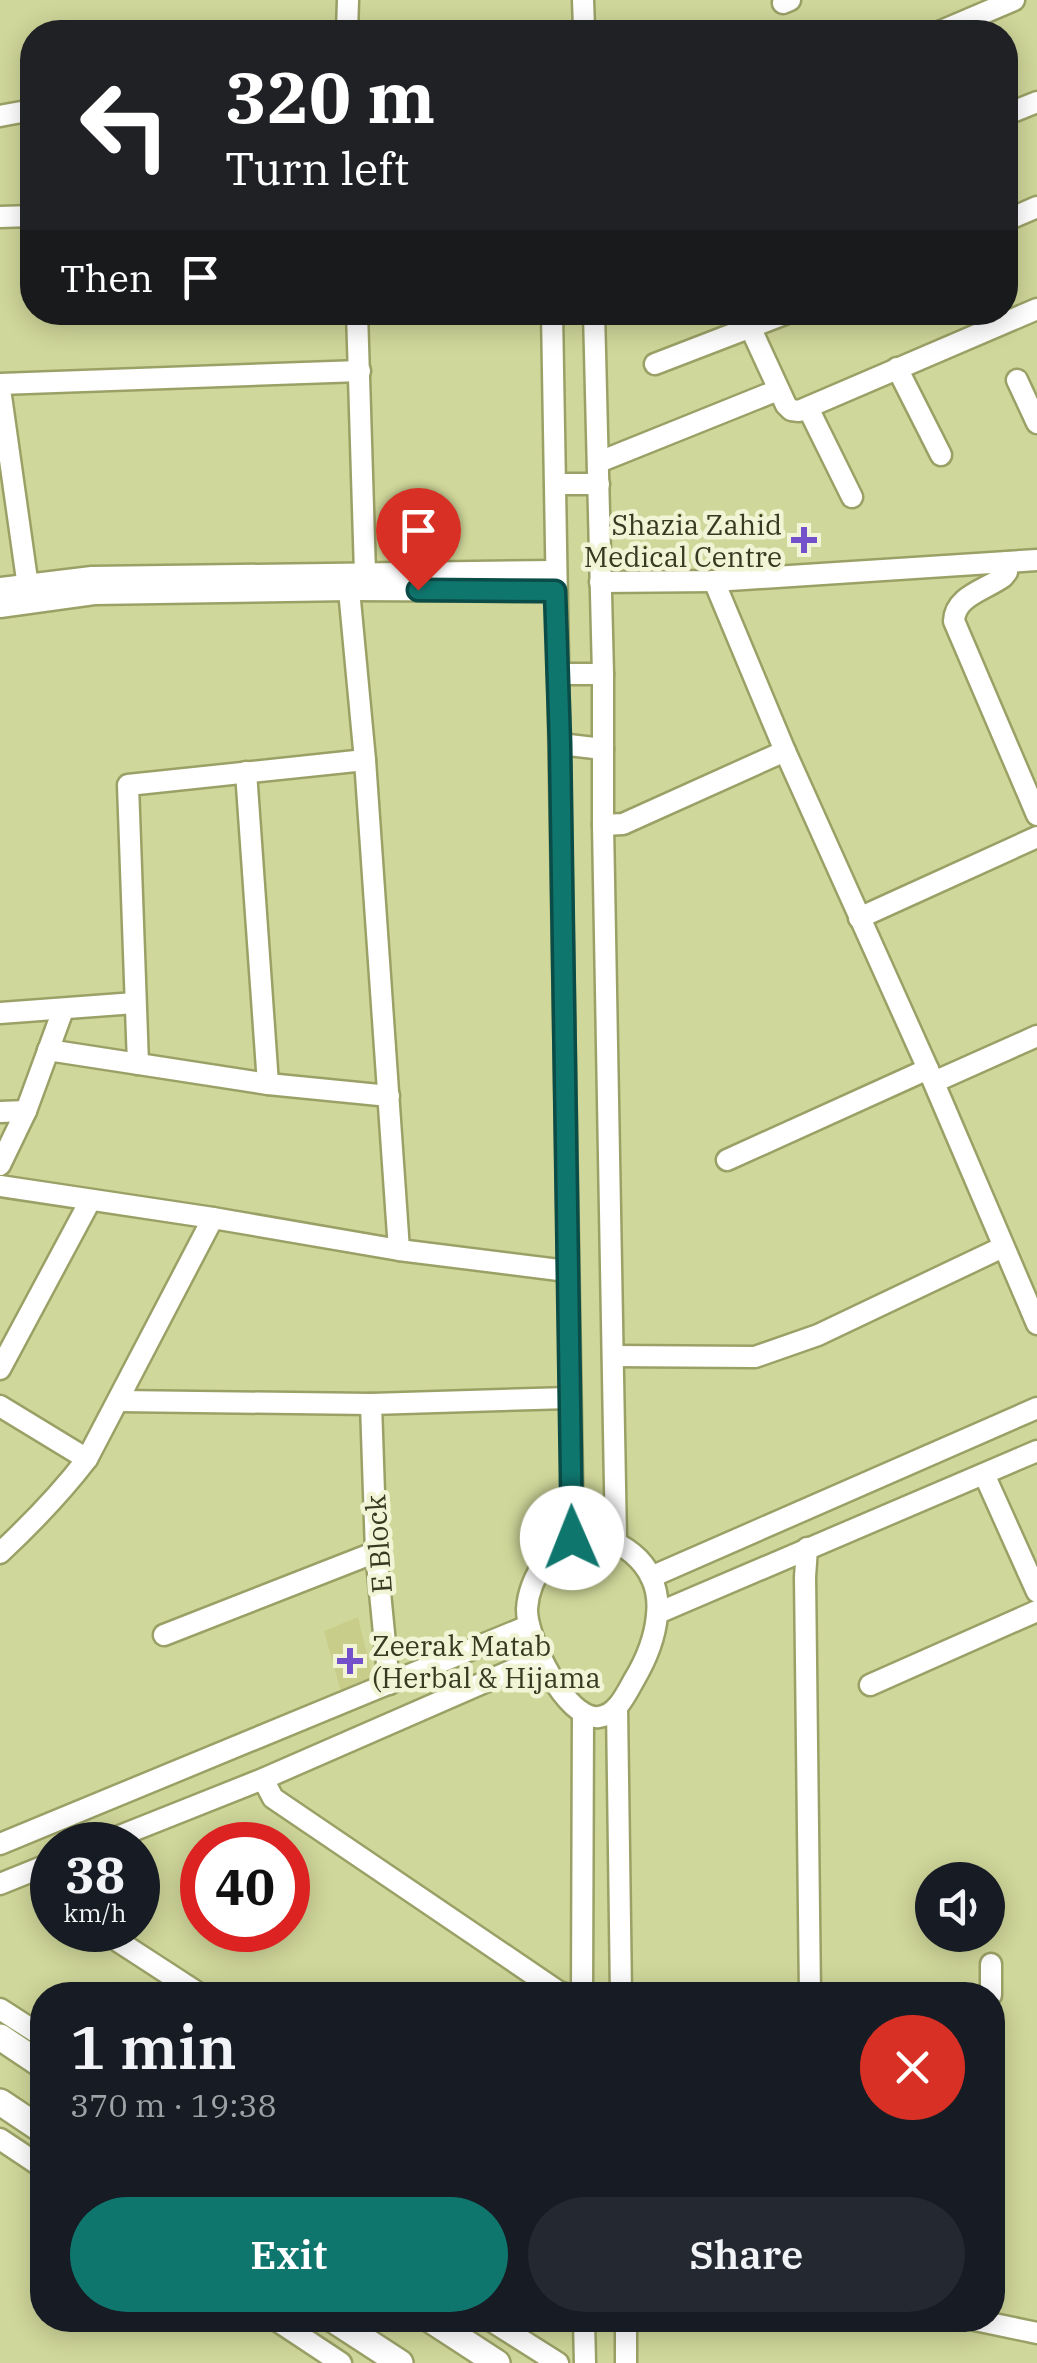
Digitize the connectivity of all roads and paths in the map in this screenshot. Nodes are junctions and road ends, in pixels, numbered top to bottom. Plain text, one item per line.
1 (1014, 0) edge
2 (967, 20) edge
3 (358, 325) edge
4 (552, 325) edge
5 (594, 325) edge
6 (759, 325) edge
7 (997, 325) edge
8 (750, 329) junction
9 (655, 364) dead end
10 (897, 368) junction
11 (360, 371) junction
12 (1016, 380) dead end
13 (0, 386) edge
14 (778, 390) junction
15 (808, 408) junction
16 (1037, 423) edge
17 (941, 454) dead end
18 (598, 462) junction
19 (556, 484) junction
20 (598, 484) junction
21 (852, 498) dead end
22 (1037, 560) edge
23 (1008, 562) junction
24 (365, 573) junction
25 (555, 581) junction
26 (600, 582) junction
27 (714, 582) junction
28 (0, 588) edge
29 (349, 590) junction
30 (29, 592) junction
31 (0, 606) edge
32 (558, 674) junction
33 (603, 674) junction
34 (560, 744) junction
35 (603, 748) junction
36 (784, 751) junction
37 (365, 760) junction
38 (246, 772) junction
39 (1037, 815) edge
40 (603, 825) junction
41 (1037, 837) edge
42 (859, 918) junction
43 (135, 1003) junction
44 (63, 1010) junction
45 (0, 1013) edge
46 (1037, 1036) edge
47 (48, 1050) junction
48 (138, 1064) junction
49 (931, 1075) junction
50 (268, 1084) junction
51 (389, 1096) junction
52 (26, 1111) junction
53 (0, 1112) edge
54 (726, 1160) dead end
55 (0, 1165) edge
56 (0, 1186) edge
57 (90, 1201) junction
58 (212, 1218) junction
59 (1003, 1246) junction
60 (400, 1250) junction
61 (567, 1270) junction
62 (1037, 1324) edge
63 (613, 1356) junction
64 (0, 1370) edge
65 (569, 1398) junction
66 (119, 1401) junction
67 (371, 1404) junction
68 (0, 1406) edge
69 (1037, 1408) edge
70 (1037, 1451) edge
71 (87, 1459) junction
72 (984, 1474) junction
73 (572, 1538) junction
74 (616, 1542) junction
75 (807, 1548) junction
76 (0, 1552) edge
77 (376, 1552) junction
78 (651, 1577) junction
79 (1037, 1592) edge
80 (1037, 1611) edge
81 (658, 1613) junction
82 (528, 1626) junction
83 (164, 1635) dead end
84 (540, 1658) junction
85 (389, 1684) junction
86 (870, 1684) dead end
87 (618, 1707) junction
88 (583, 1713) junction
89 (263, 1779) junction
90 (155, 1822) edge
91 (0, 1844) edge
92 (30, 1875) edge
93 (0, 1884) edge
94 (135, 1952) edge
95 (991, 1964) dead end
96 (181, 1982) edge
97 (544, 1982) edge
98 (582, 1982) edge
99 (622, 1982) edge
100 (810, 1982) edge
101 (991, 1982) edge
102 (0, 2009) edge
103 (30, 2028) edge
104 (0, 2037) edge
105 (30, 2057) edge
106 (0, 2102) edge
107 (30, 2122) edge
108 (0, 2139) edge
109 (30, 2159) edge
110 (1005, 2326) edge
111 (294, 2332) edge
112 (352, 2332) edge
113 (449, 2332) edge
114 (509, 2332) edge
115 (584, 2332) edge
116 (626, 2332) edge
117 (1037, 2333) edge
118 (460, 2339) junction
119 (395, 2360) edge
120 (341, 2363) edge
121 (422, 2363) edge
122 (476, 2363) edge
123 (498, 2363) edge
124 (558, 2363) edge
125 (585, 2363) edge
126 (626, 2363) edge

1 - 2 street
3 - 11 street
4 - 19 street
5 - 18 street
6 - 8 street
7 - 10 street
8 - 9 street
8 - 14 street
10 - 15 street
10 - 17 street
11 - 13 street
11 - 24 street
12 - 16 street
13 - 30 street
14 - 15 street
14 - 18 street
15 - 21 street
18 - 20 street
19 - 20 street
19 - 25 street
20 - 26 street
22 - 23 street
23 - 27 street
23 - 39 street
24 - 25 street
24 - 30 street
25 - 29 street
25 - 32 street
26 - 27 street
26 - 33 street
27 - 36 street
28 - 30 street
29 - 30 street
29 - 37 street
30 - 31 street
32 - 33 street
32 - 34 street
33 - 35 street
34 - 35 street
34 - 61 street
35 - 40 street
36 - 40 street
36 - 42 street
37 - 38 street
37 - 51 street
38 - 43 street
38 - 50 street
40 - 63 street
41 - 42 street
42 - 49 street
43 - 44 street
43 - 48 street
44 - 45 street
44 - 47 street
46 - 49 street
47 - 48 street
47 - 52 street
48 - 50 street
49 - 54 street
49 - 59 street
50 - 51 street
51 - 60 street
52 - 53 street
52 - 55 street
56 - 57 street
57 - 58 street
57 - 64 street
58 - 60 street
58 - 66 street
59 - 62 street
59 - 63 street
60 - 61 street
61 - 65 street
63 - 74 street
65 - 67 street
65 - 73 street
66 - 67 street
66 - 71 street
67 - 77 street, E Block
68 - 71 street
69 - 78 street
70 - 72 street
71 - 76 street
72 - 75 street
72 - 79 street
73 - 74 street
73 - 82 street
74 - 78 street
75 - 81 street
75 - 100 street
77 - 83 street
77 - 85 street, E Block
78 - 81 street
80 - 86 street
81 - 87 street
82 - 84 street
82 - 85 street
84 - 88 street
84 - 89 street
85 - 91 street
87 - 88 street
87 - 99 street
88 - 98 street
89 - 90 street
89 - 97 street
92 - 93 street
94 - 96 street
95 - 101 street
102 - 103 street
104 - 105 main road
106 - 107 main road
108 - 109 street
110 - 117 street
111 - 120 street
112 - 119 main road
113 - 118 main road
114 - 124 street
115 - 125 street
116 - 126 street
118 - 122 main road
118 - 123 main road
119 - 121 main road

